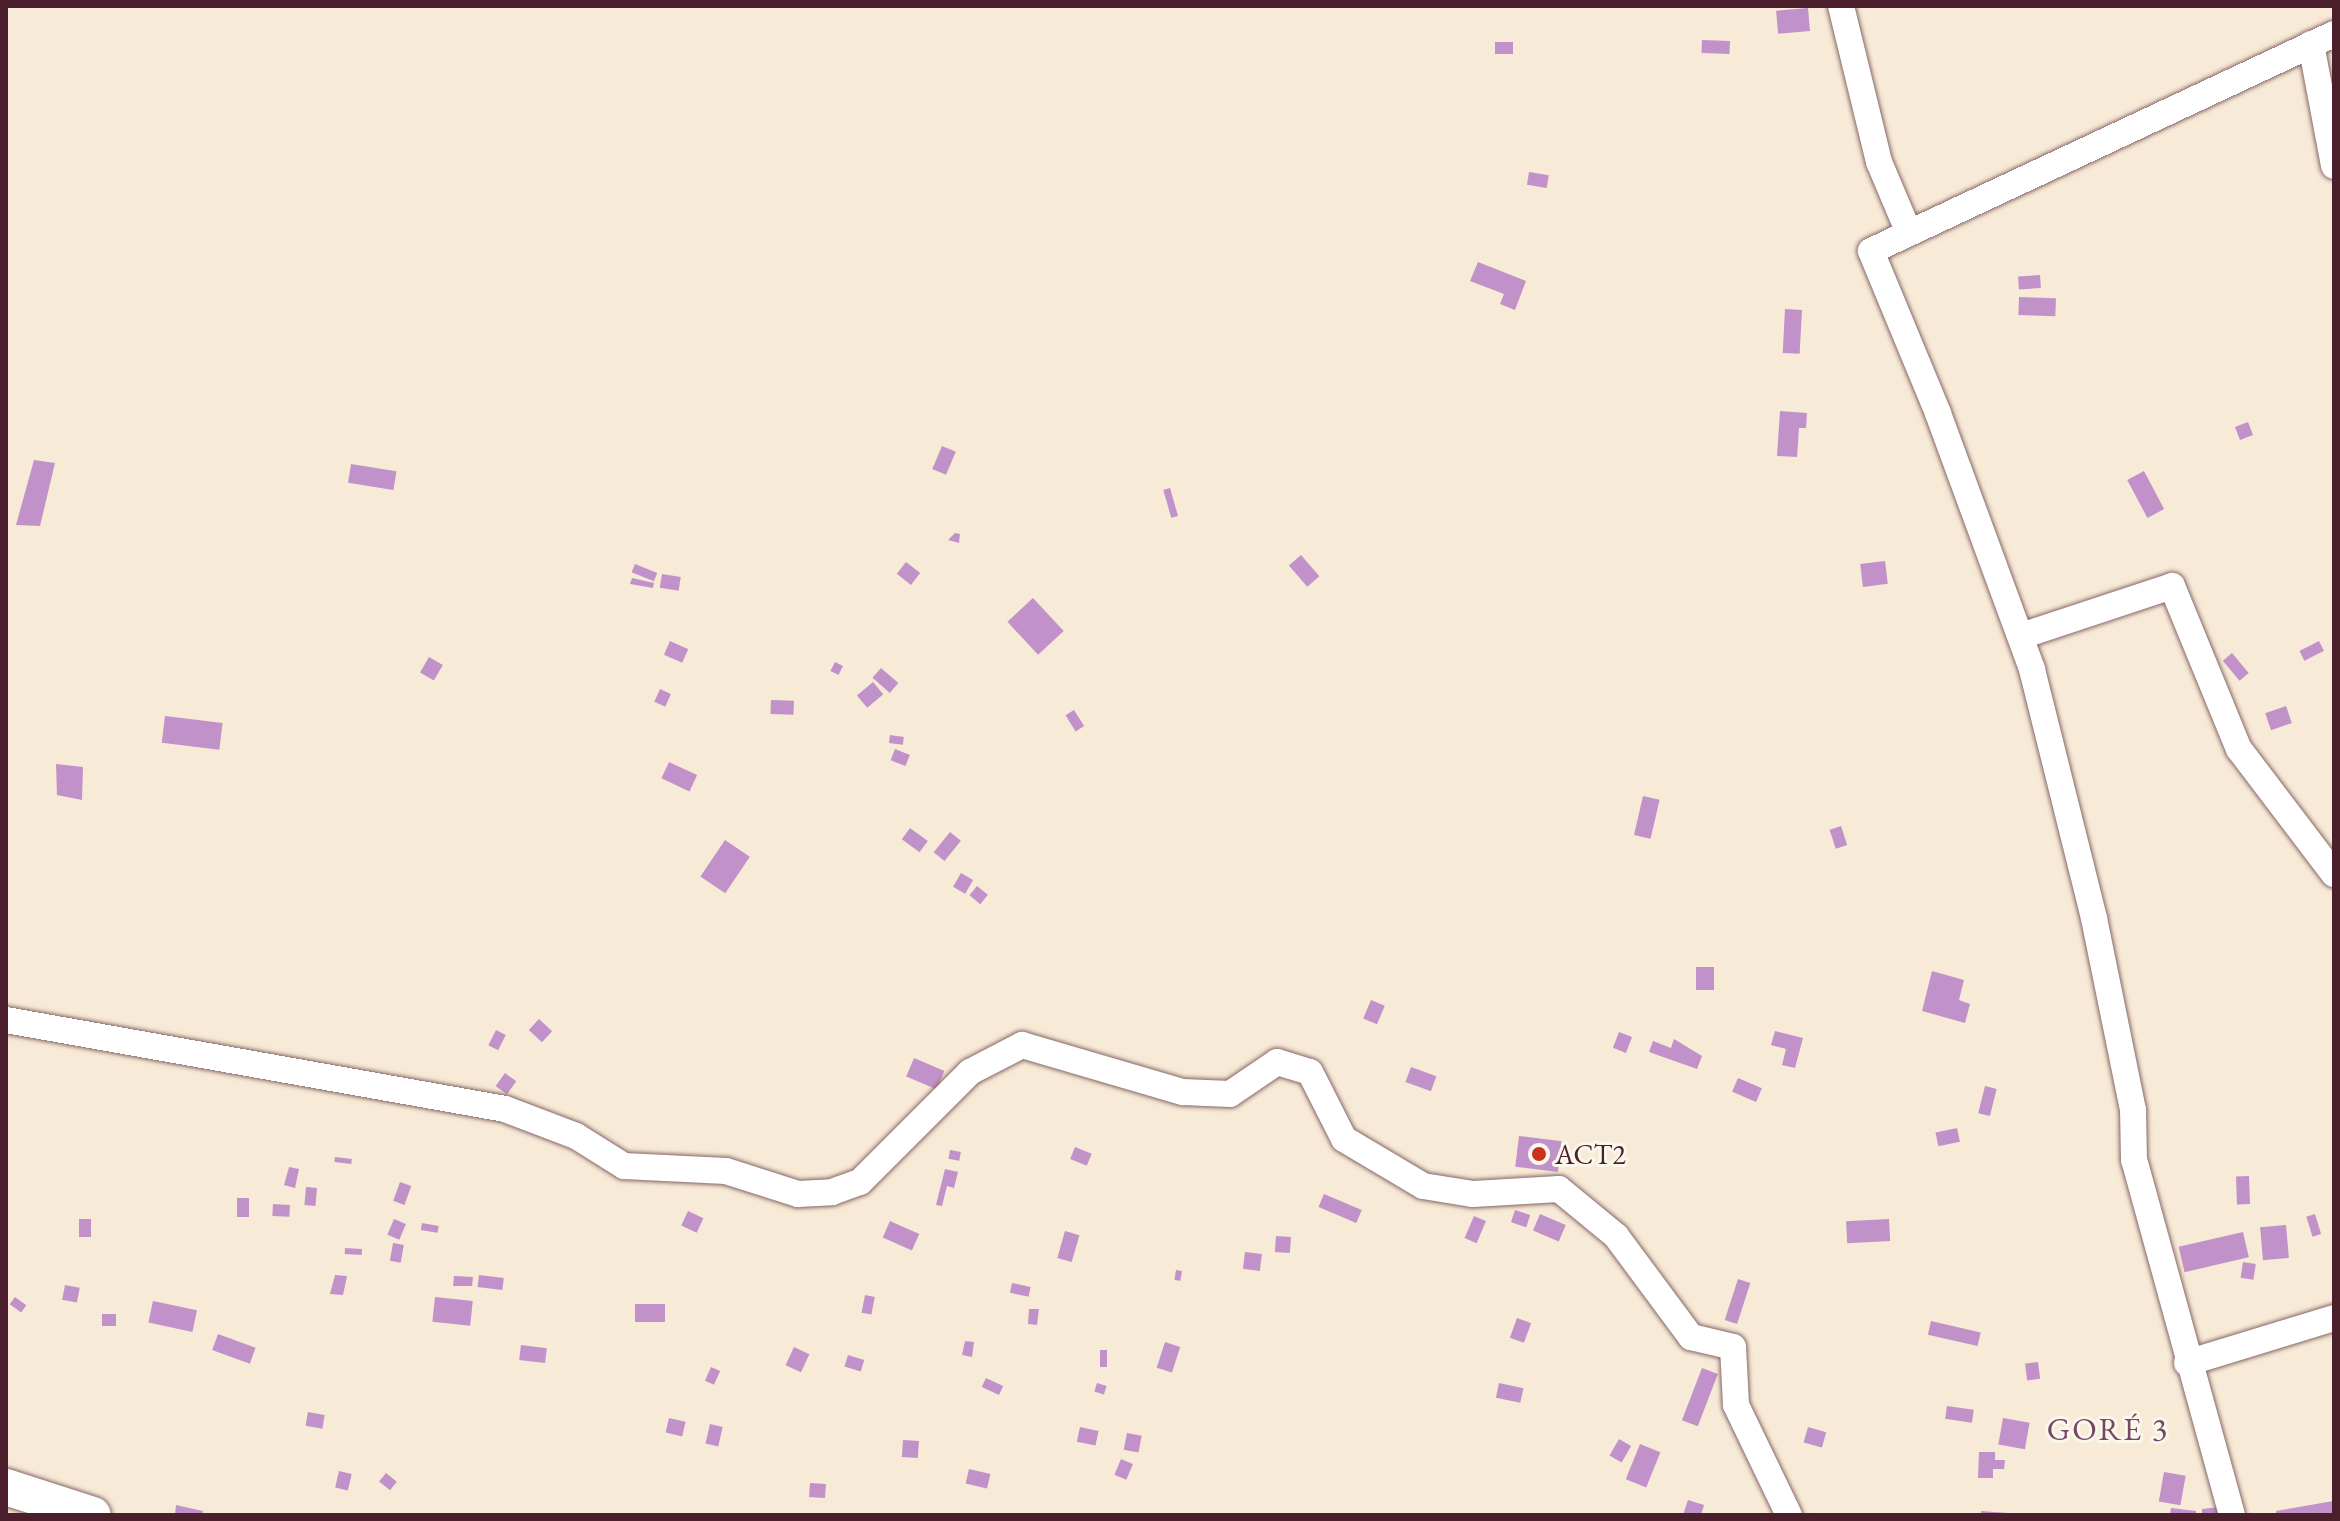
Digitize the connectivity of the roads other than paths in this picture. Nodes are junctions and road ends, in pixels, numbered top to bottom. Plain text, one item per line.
1 (1841, 6) edge
2 (2323, 39) edge
3 (2334, 166) edge
4 (1909, 233) junction
5 (2021, 636) junction
6 (2334, 874) edge
7 (6, 1020) edge
8 (2334, 1318) edge
9 (2187, 1363) junction
10 (6, 1487) edge
11 (93, 1515) edge
12 (1789, 1515) edge
13 (2232, 1515) edge

1 - 4 street
2 - 3 street
2 - 4 street
4 - 5 street
5 - 6 street
5 - 9 street
7 - 12 street
8 - 9 street
9 - 13 street
10 - 11 main road

